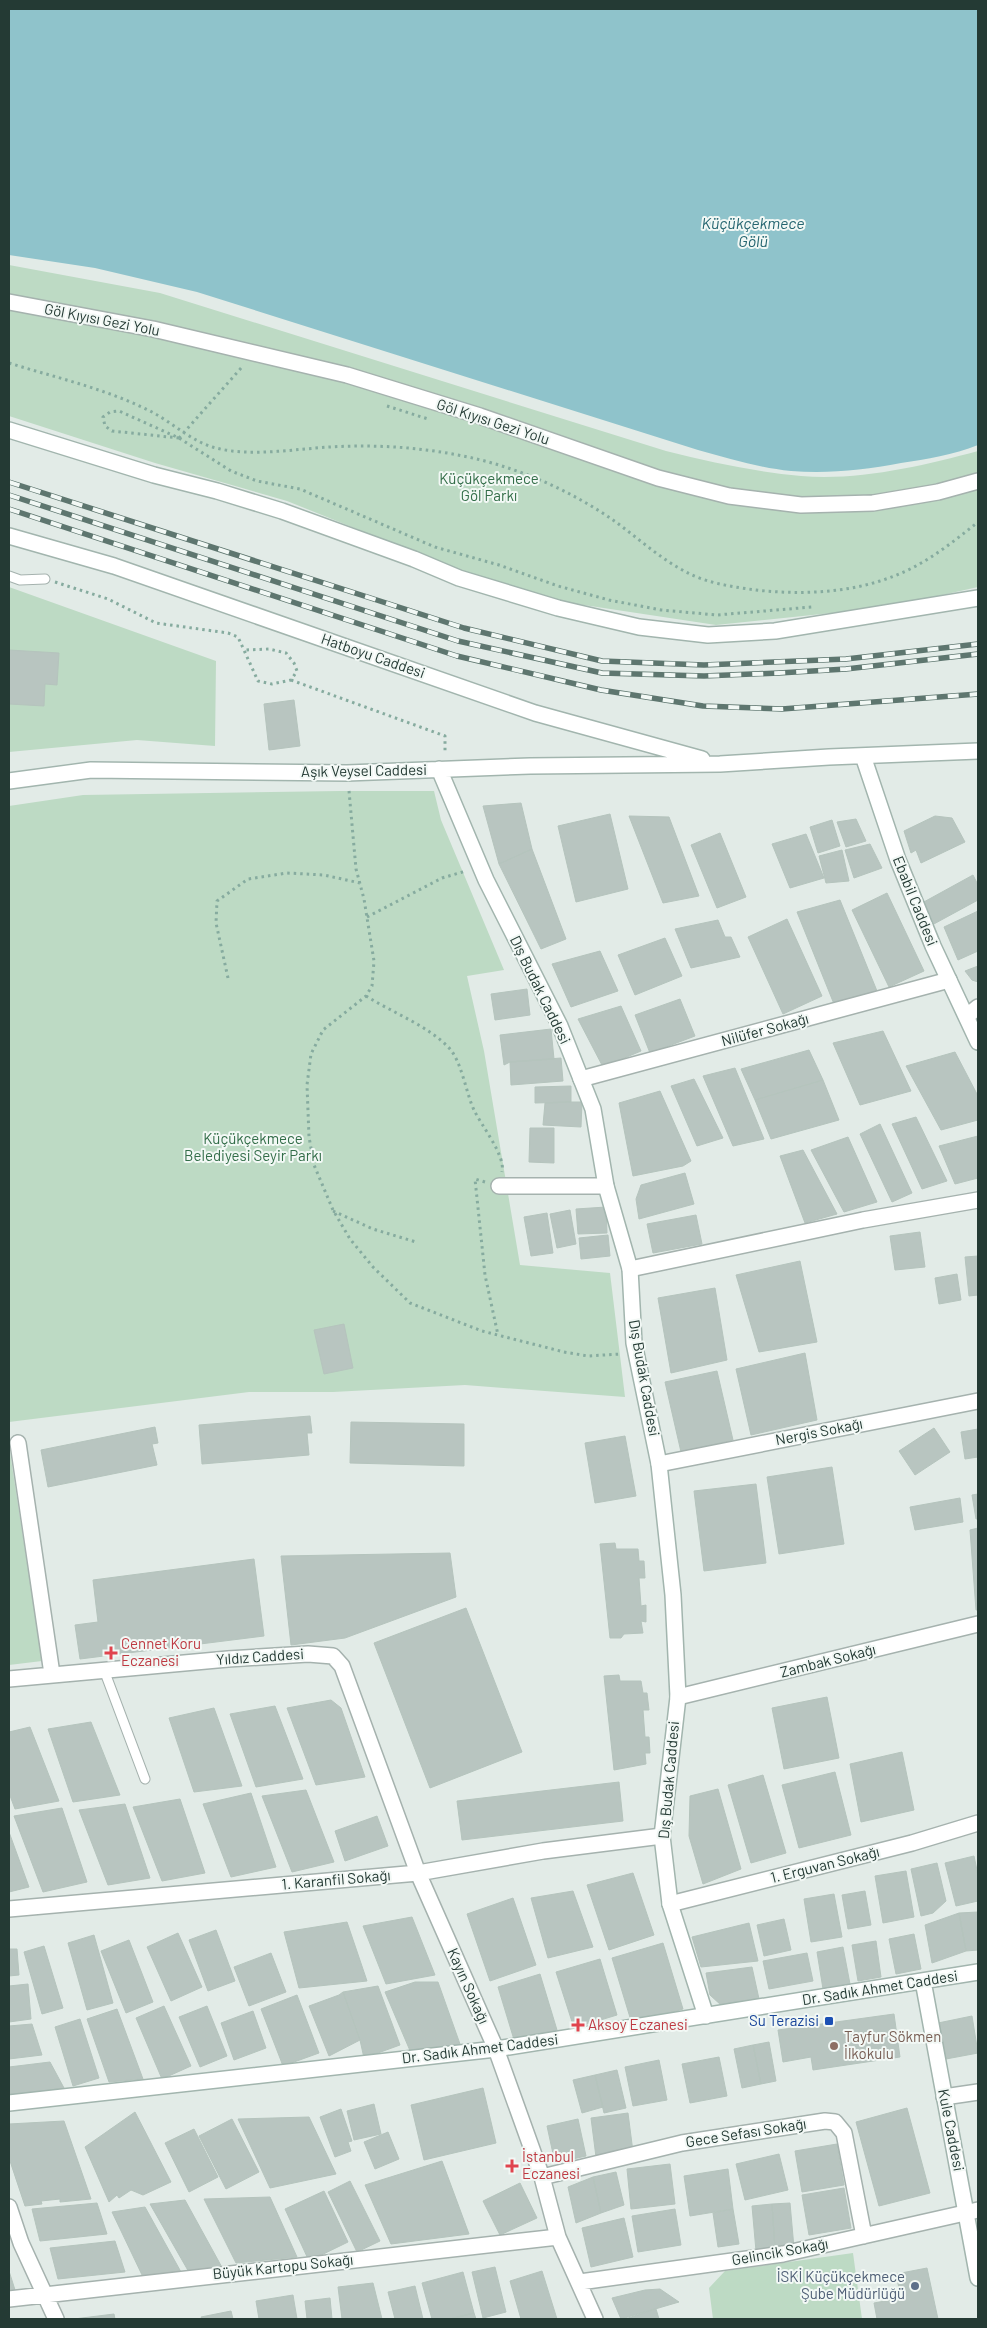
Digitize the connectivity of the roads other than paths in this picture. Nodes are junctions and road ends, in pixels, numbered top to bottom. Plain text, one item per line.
1 (9, 302) edge
2 (9, 430) edge
3 (978, 481) edge
4 (9, 536) edge
5 (9, 576) edge
6 (45, 579) road end
7 (978, 598) edge
8 (978, 751) edge
9 (863, 756) junction
10 (720, 764) junction
11 (439, 770) junction
12 (9, 781) edge
13 (950, 980) junction
14 (972, 1011) edge
15 (978, 1042) edge
16 (581, 1079) junction
17 (499, 1186) road end
18 (606, 1186) junction
19 (978, 1200) edge
20 (630, 1269) junction
21 (978, 1400) edge
22 (18, 1443) dead end
23 (659, 1464) junction
24 (978, 1624) edge
25 (333, 1656) joint
26 (104, 1670) junction
27 (52, 1674) junction
28 (9, 1679) edge
29 (678, 1697) junction
30 (145, 1779) dead end
31 (978, 1823) edge
32 (662, 1836) junction
33 (418, 1872) junction
34 (670, 1904) junction
35 (9, 1909) edge
36 (978, 1972) edge
37 (923, 1981) junction
38 (706, 2016) junction
39 (496, 2049) junction
40 (978, 2092) edge
41 (944, 2097) junction
42 (9, 2103) edge
43 (542, 2177) junction
44 (9, 2207) edge
45 (972, 2212) edge
46 (864, 2236) junction
47 (558, 2237) junction
48 (978, 2278) edge
49 (580, 2282) junction
50 (44, 2294) junction
51 (9, 2299) edge
52 (56, 2319) edge
53 (595, 2319) edge

1 - 3 street, Göl Kıyısı Gezi Yolu
2 - 7 street
4 - 10 street, Hatboyu Caddesi
5 - 6 lane
8 - 9 street, Aşık Veysel Caddesi
9 - 10 street, Aşık Veysel Caddesi
9 - 13 street, Ebabil Caddesi
10 - 11 street, Aşık Veysel Caddesi
11 - 12 street, Aşık Veysel Caddesi
11 - 16 street, Dış Budak Caddesi
13 - 14 street, Ebabil Caddesi
13 - 16 street, Nilüfer Sokağı
14 - 15 street, Ebabil Caddesi
16 - 18 street, Dış Budak Caddesi
17 - 18 street
18 - 20 street, Dış Budak Caddesi
19 - 20 street
20 - 23 street, Dış Budak Caddesi
21 - 23 street, Nergis Sokağı
22 - 27 street
23 - 29 street, Dış Budak Caddesi
24 - 29 street, Zambak Sokağı
25 - 26 street, Yıldız Caddesi
25 - 33 street, Kayın Sokağı
26 - 27 street, Yıldız Caddesi
26 - 30 lane
27 - 28 street, Yıldız Caddesi
29 - 32 street, Dış Budak Caddesi
31 - 34 street, 1. Erguvan Sokağı
32 - 33 street, 1. Karanfil Sokağı
32 - 34 street, Dış Budak Caddesi
33 - 35 street, 1. Karanfil Sokağı
33 - 39 street, Kayın Sokağı
34 - 38 street, Dış Budak Caddesi
36 - 37 street, Dr. Sadık Ahmet Caddesi
37 - 38 street, Dr. Sadık Ahmet Caddesi
37 - 41 street, Kule Caddesi
38 - 39 street, Dr. Sadık Ahmet Caddesi
39 - 42 street, Dr. Sadık Ahmet Caddesi
39 - 43 street, Kayın Sokağı
40 - 41 street
41 - 45 street, Kule Caddesi
43 - 46 street, Gece Sefası Sokağı
43 - 47 street, Kayın Sokağı
44 - 50 street
45 - 46 street, Gelincik Sokağı
45 - 48 street, Kule Caddesi
46 - 49 street, Gelincik Sokağı
47 - 49 street, Kayın Sokağı
47 - 50 street, Büyük Kartopu Sokağı
49 - 53 street, Kayın Sokağı
50 - 51 street, Büyük Kartopu Sokağı
50 - 52 street

